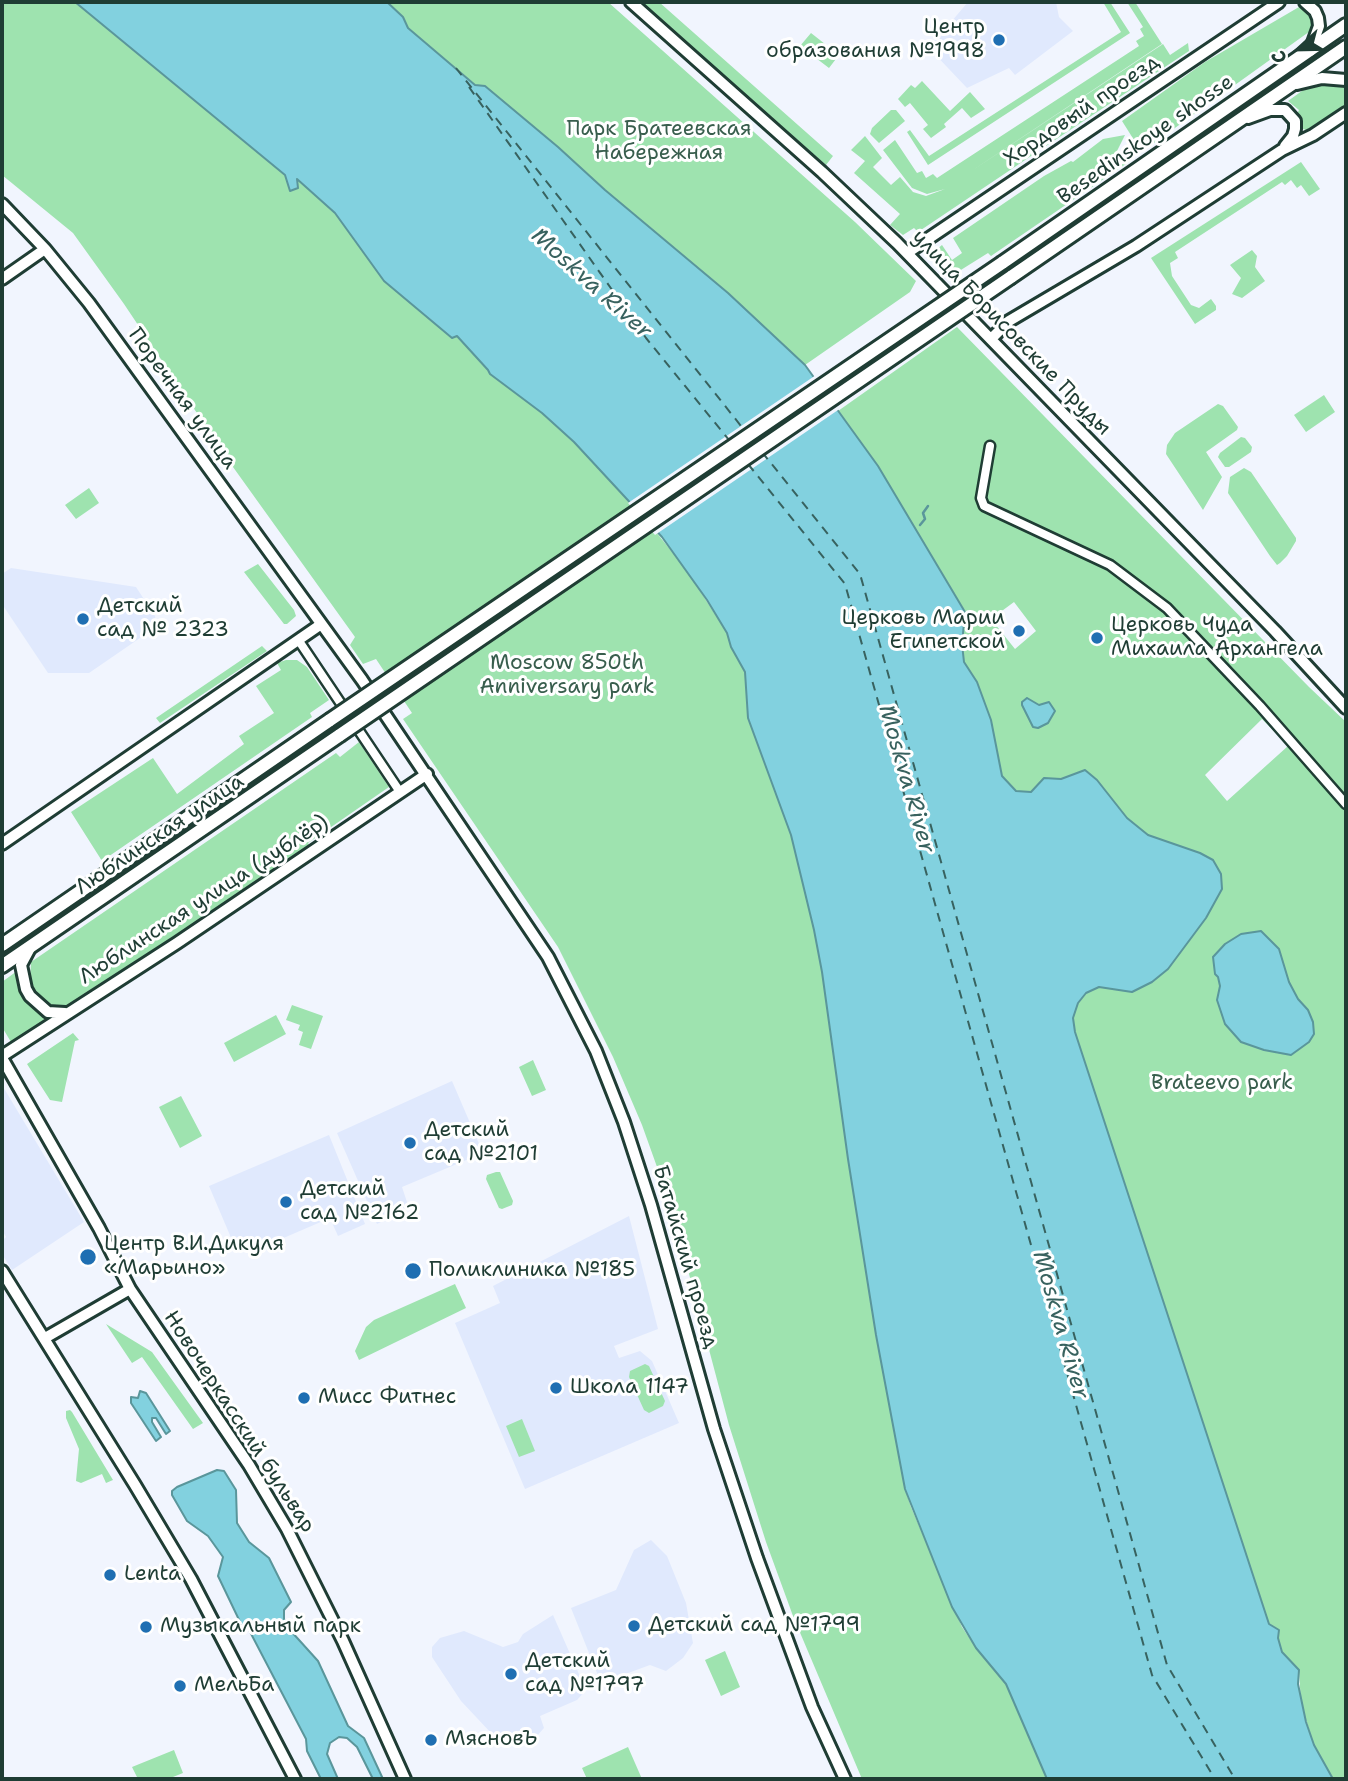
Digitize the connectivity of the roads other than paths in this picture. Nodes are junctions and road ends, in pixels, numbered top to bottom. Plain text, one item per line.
1 (631, 2) edge
2 (1279, 2) edge
3 (1305, 2) edge
4 (1346, 25) edge
5 (1346, 47) edge
6 (1310, 51) junction
7 (1346, 80) edge
8 (1287, 87) junction
9 (1346, 113) edge
10 (1239, 122) junction
11 (1282, 150) junction
12 (2, 204) edge
13 (45, 249) junction
14 (907, 253) junction
15 (2, 279) edge
16 (991, 339) junction
17 (990, 446) dead end
18 (320, 625) junction
19 (299, 641) junction
20 (1346, 708) edge
21 (330, 720) joint
22 (340, 735) joint
23 (426, 774) junction
24 (400, 792) junction
25 (1346, 804) edge
26 (2, 844) edge
27 (2, 945) edge
28 (32, 946) junction
29 (2, 966) edge
30 (68, 1012) junction
31 (2, 1057) edge
32 (2, 1271) edge
33 (130, 1289) junction
34 (45, 1338) junction
35 (295, 1779) edge
36 (405, 1779) edge
37 (843, 1779) edge

1 - 14 main road, улица Борисовские Пруды
2 - 14 main road, Хордовый проезд
3 - 6 main road
4 - 6 main road, Besedinskoye shosse
5 - 8 main road, Besedinskoye shosse
6 - 21 main road, Besedinskoye shosse, bridge
7 - 8 main road
8 - 10 main road, Besedinskoye shosse
9 - 11 main road
10 - 11 main road
10 - 22 main road, Besedinskoye shosse, bridge
11 - 16 main road
12 - 13 main road, Поречная улица
13 - 15 main road
13 - 18 main road, Поречная улица
14 - 16 main road, улица Борисовские Пруды
16 - 20 main road, улица Борисовские Пруды
17 - 25 street
18 - 19 main road
18 - 23 main road, Поречная улица
19 - 24 street
19 - 26 main road
21 - 27 main road, Люблинская улица
22 - 28 main road, Люблинская улица
23 - 24 main road, Люблинская улица (дублёр)
23 - 37 main road, Батайский проезд
24 - 30 main road, Люблинская улица (дублёр)
28 - 29 main road, Люблинская улица
28 - 30 main road
30 - 31 main road, Люблинская улица (дублёр)
31 - 33 main road, Новочеркасский бульвар
32 - 34 main road
33 - 34 main road
33 - 36 main road, Новочеркасский бульвар
34 - 35 main road

